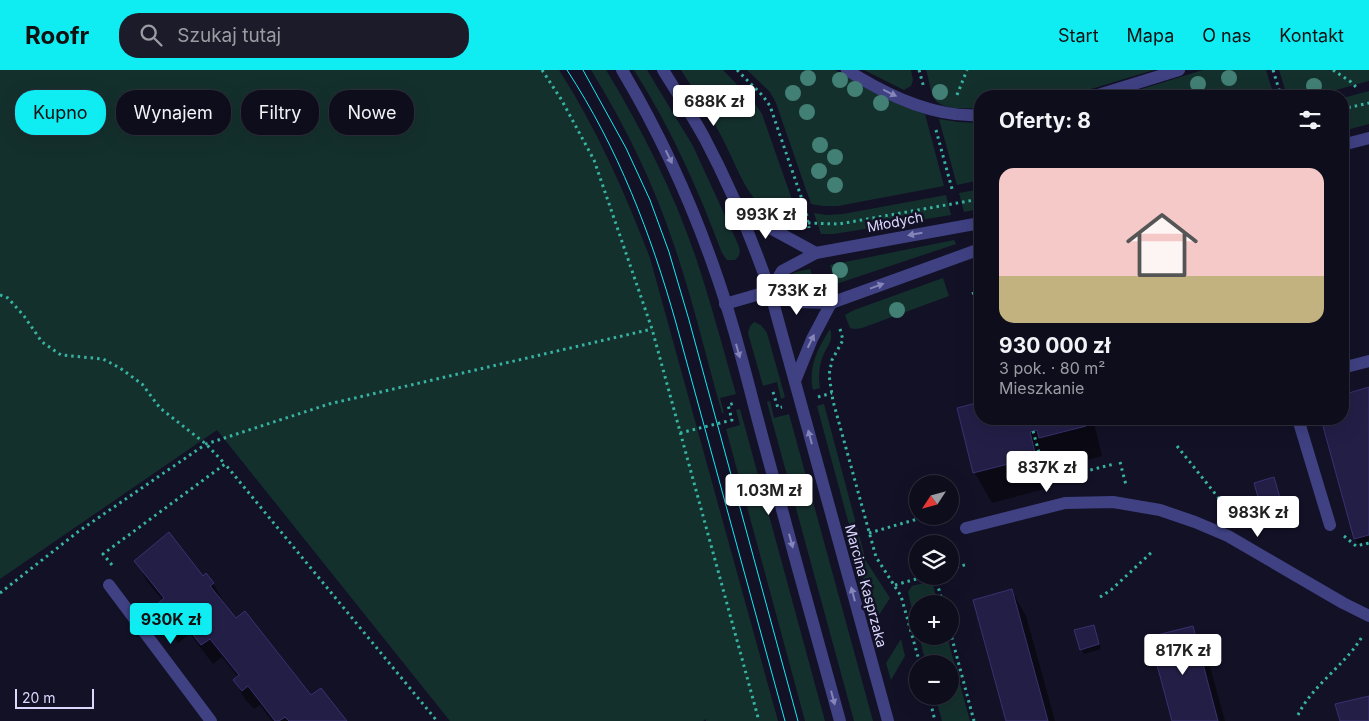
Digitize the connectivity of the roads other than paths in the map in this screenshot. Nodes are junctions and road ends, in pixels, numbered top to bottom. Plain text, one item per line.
1 (622, 70) edge
2 (663, 70) edge
3 (847, 70) edge
4 (1179, 70) edge
5 (1115, 90) edge
6 (974, 115) edge
7 (1369, 138) edge
8 (1349, 143) edge
9 (734, 200) junction
10 (974, 224) edge
11 (974, 251) edge
12 (816, 253) junction
13 (770, 291) junction
14 (832, 303) junction
15 (725, 304) junction
16 (1369, 361) edge
17 (1349, 366) edge
18 (795, 381) junction
19 (1300, 425) edge
20 (1330, 525) road end
21 (966, 528) dead end
22 (109, 585) road end
23 (1369, 616) edge
24 (211, 721) edge
25 (840, 721) edge
26 (888, 721) edge

1 -> 15 street
2 - 9 street, Marcina Kasprzaka
3 -> 6 street
4 - 5 street
7 - 8 street
9 - 12 street
9 - 13 street, Marcina Kasprzaka
10 -> 12 street, Młodych
14 -> 11 street
12 - 13 street, Młodych
13 - 14 street
13 - 15 street
13 - 18 street, Marcina Kasprzaka
18 -> 14 street
15 -> 25 street
16 - 17 street
26 -> 18 street, Marcina Kasprzaka
19 - 20 street
21 - 23 street
22 - 24 street

